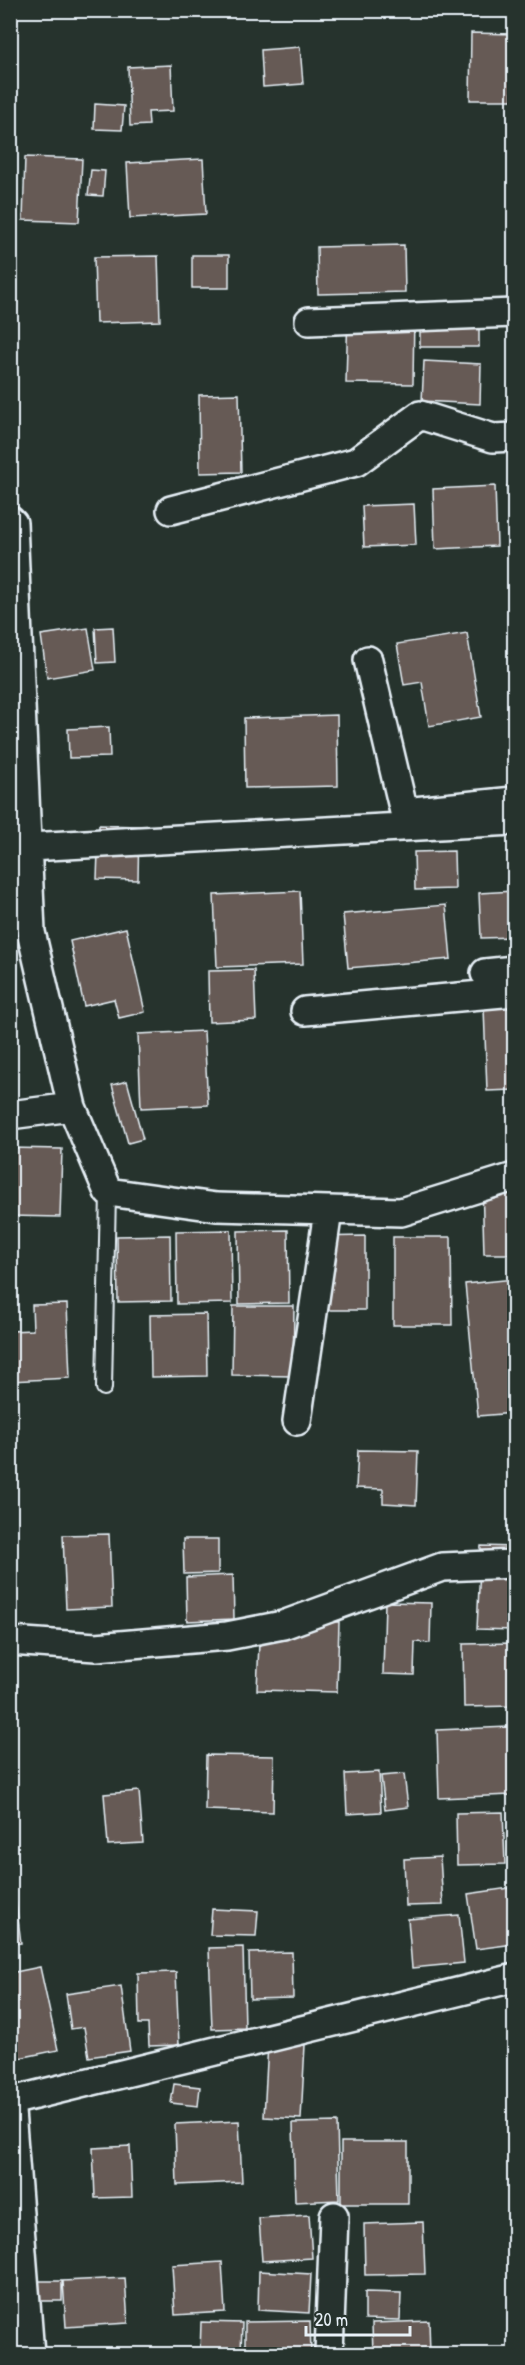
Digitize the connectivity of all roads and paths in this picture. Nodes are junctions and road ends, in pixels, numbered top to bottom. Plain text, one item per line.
1 (514, 314) edge
2 (309, 321) dead end
3 (514, 437) edge
4 (171, 510) dead end
5 (10, 520) edge
6 (368, 660) dead end
7 (514, 801) edge
8 (514, 821) edge
9 (19, 848) edge
10 (514, 970) edge
11 (485, 973) dead end
12 (514, 992) edge
13 (305, 1011) dead end
14 (72, 1107) junction
15 (10, 1115) edge
16 (514, 1177) edge
17 (108, 1192) junction
18 (328, 1210) junction
19 (104, 1388) dead end
20 (297, 1421) dead end
21 (514, 1564) edge
22 (10, 1641) edge
23 (514, 1978) edge
24 (11, 2100) edge
25 (334, 2216) dead end
26 (30, 2355) edge
27 (329, 2355) edge

1 - 2 street
3 - 4 street
5 - 9 street
6 - 7 street
8 - 9 street
9 - 14 street
10 - 11 street
12 - 13 street
14 - 15 street
14 - 17 street
16 - 18 street
17 - 18 street
17 - 19 lane
18 - 20 street
21 - 22 street
23 - 24 street
24 - 26 street
25 - 27 street

